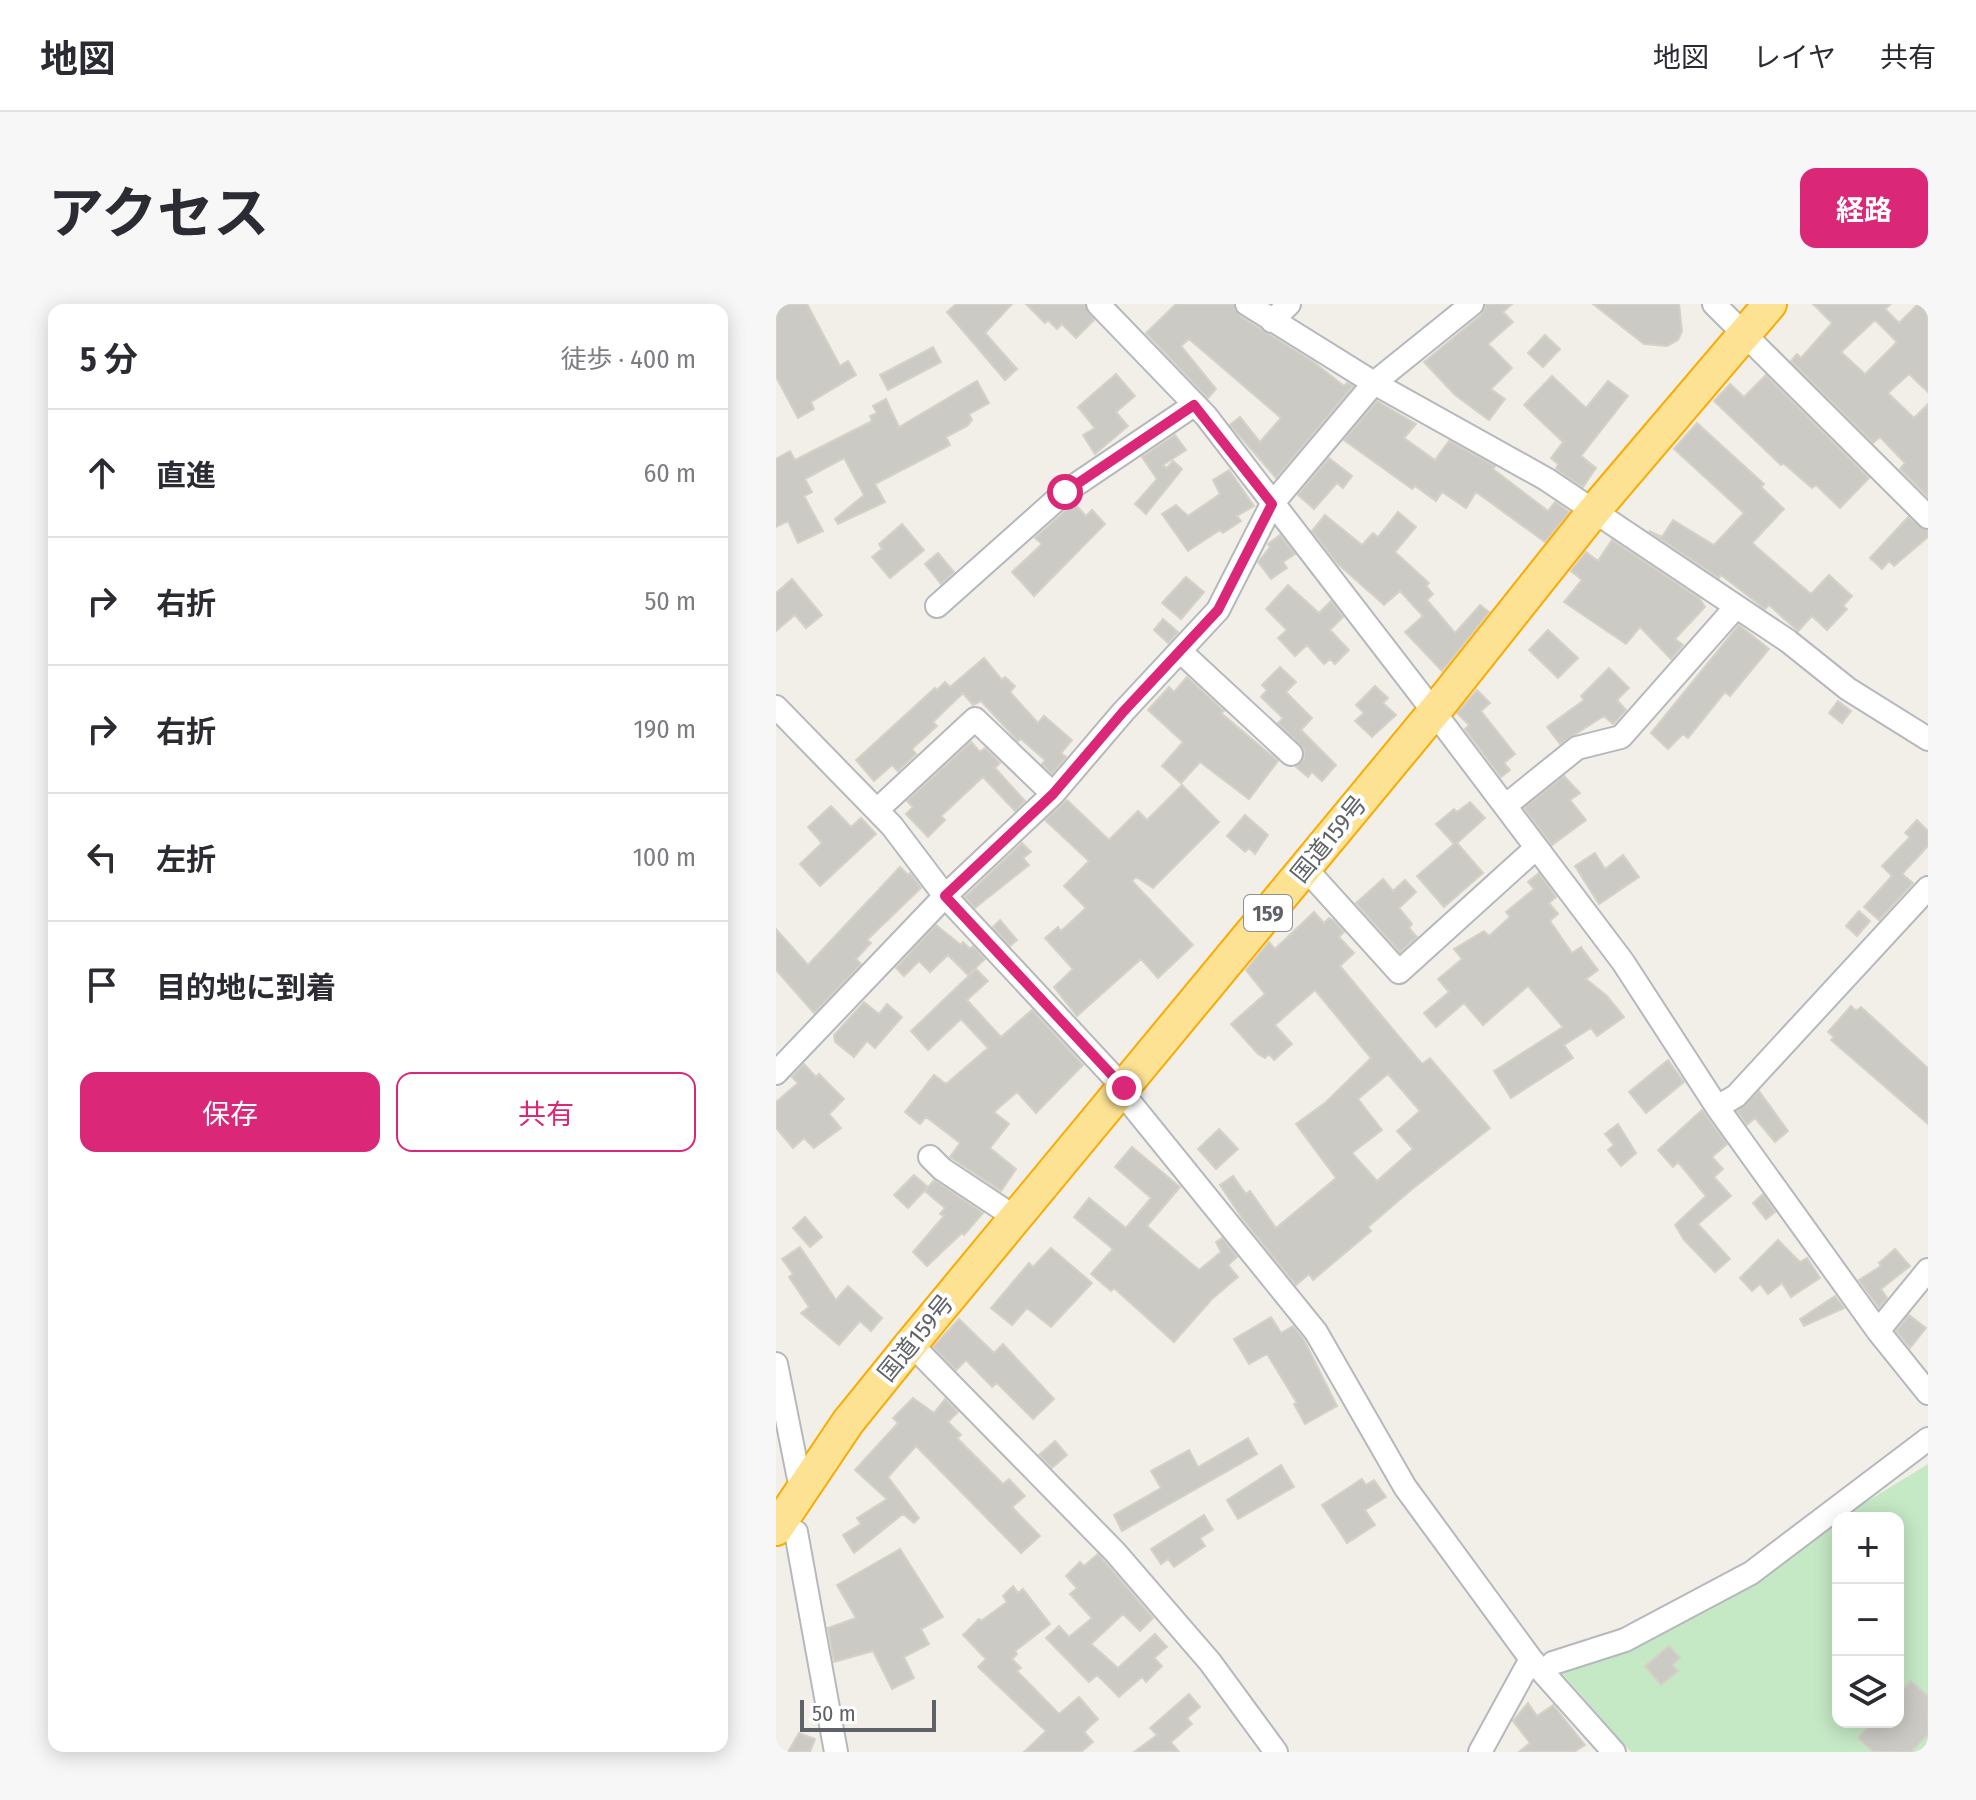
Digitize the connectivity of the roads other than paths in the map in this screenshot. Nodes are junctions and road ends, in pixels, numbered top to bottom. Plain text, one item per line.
1 (1098, 304) edge
2 (1247, 304) edge
3 (1289, 304) edge
4 (1472, 304) edge
5 (1714, 304) edge
6 (1770, 304) edge
7 (1272, 321) junction
8 (1746, 333) junction
9 (1374, 383) junction
10 (1194, 405) junction
11 (1272, 504) junction
12 (1593, 512) junction
13 (1928, 517) edge
14 (937, 606) dead end
15 (1735, 608) junction
16 (1180, 651) junction
17 (776, 707) edge
18 (1434, 712) junction
19 (1928, 739) edge
20 (1291, 754) dead end
21 (1053, 794) junction
22 (1505, 806) junction
23 (877, 810) junction
24 (1536, 848) junction
25 (1305, 868) junction
26 (1928, 888) edge
27 (945, 896) junction
28 (776, 1073) edge
29 (1124, 1088) junction
30 (1717, 1107) junction
31 (930, 1157) dead end
32 (1016, 1218) junction
33 (1928, 1270) edge
34 (1878, 1331) junction
35 (911, 1344) junction
36 (776, 1364) edge
37 (1928, 1393) edge
38 (1928, 1439) edge
39 (801, 1489) junction
40 (778, 1526) edge
41 (1542, 1661) junction
42 (836, 1752) edge
43 (1276, 1752) edge
44 (1480, 1752) edge
45 (1614, 1752) edge

1 - 10 street
2 - 7 street
3 - 7 street
4 - 9 street
5 - 8 street
6 - 8 highway, 国道159号 / 159
7 - 9 street
8 - 12 highway, 国道159号 / 159
8 - 13 street
9 - 11 street
9 - 12 street
10 - 11 street
10 - 14 street
11 - 16 street
11 - 18 street
12 - 15 street
12 - 18 highway, 国道159号 / 159
15 - 19 street
15 - 22 street
16 - 20 street
16 - 21 street
17 - 23 street
18 - 22 street
18 - 25 highway, 国道159号 / 159
21 - 23 street
21 - 27 street
22 - 24 street
23 - 27 street
24 - 25 street
24 - 30 street
25 - 29 highway, 国道159号 / 159
26 - 30 street
27 - 28 street
27 - 29 street
29 - 32 highway, 国道159号 / 159
29 - 41 street
30 - 34 street
31 - 32 street
32 - 35 highway, 国道159号 / 159
33 - 34 street
34 - 37 street
35 - 39 highway, 国道159号 / 159
35 - 43 street
36 - 39 street
38 - 41 street
39 - 40 highway, 国道159号 / 159
40 - 42 street
41 - 44 street
41 - 45 street

